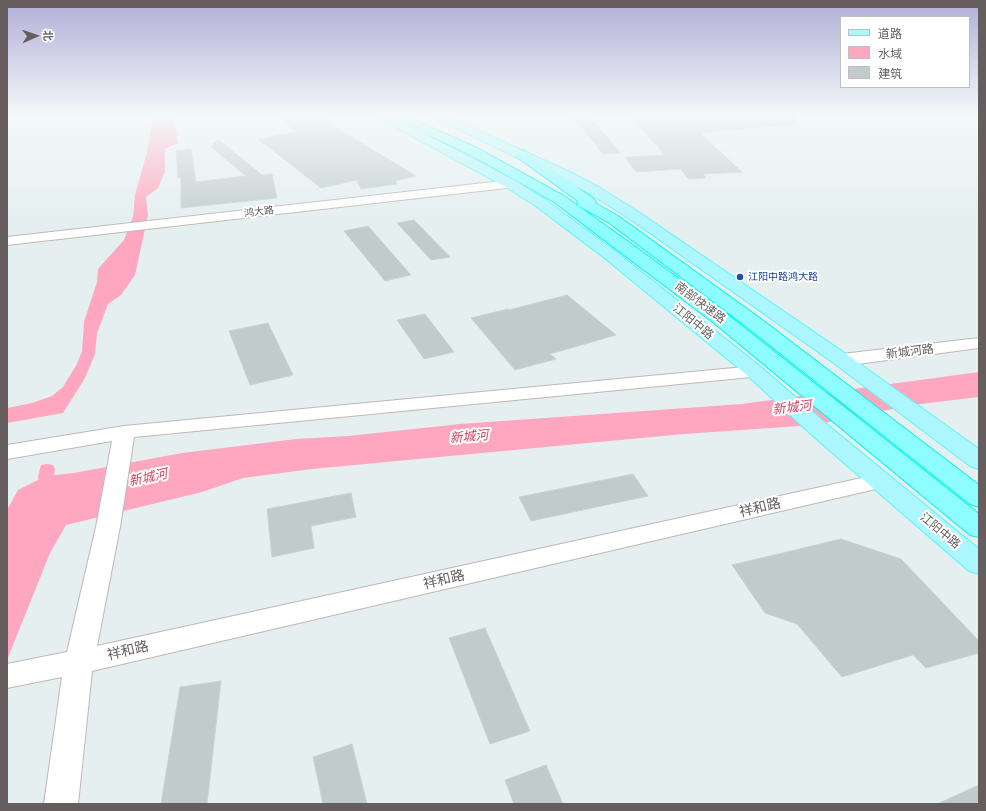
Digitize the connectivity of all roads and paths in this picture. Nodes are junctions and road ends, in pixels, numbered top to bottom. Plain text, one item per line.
1 (456, 154) edge
2 (478, 154) edge
3 (494, 154) edge
4 (520, 154) joint
5 (470, 161) junction
6 (511, 184) junction
7 (559, 199) junction
8 (613, 219) junction
9 (7, 241) edge
10 (979, 343) edge
11 (842, 360) junction
12 (755, 372) junction
13 (124, 432) junction
14 (7, 452) edge
15 (927, 458) junction
16 (979, 461) edge
17 (903, 466) junction
18 (880, 481) junction
19 (979, 492) edge
20 (979, 498) edge
21 (979, 528) edge
22 (979, 536) edge
23 (979, 564) edge
24 (78, 662) junction
25 (15, 674) edge
26 (61, 804) edge

1 - 5 main road, 江阳中路
2 - 7 highway, 南部快速路
3 - 8 highway, 南部快速路
4 - 8 highway
4 - 11 main road
5 - 6 main road, 江阳中路
5 - 7 highway
6 - 9 street, 鸿大路
6 - 12 main road, 江阳中路
7 - 17 highway, 南部快速路
8 - 15 highway, 南部快速路
10 - 11 street, 新城河路
11 - 16 main road
12 - 13 street
12 - 18 main road, 江阳中路
13 - 14 street
13 - 24 street
15 - 19 highway
15 - 20 highway, 南部快速路
17 - 21 highway, 南部快速路
17 - 22 highway
18 - 23 main road, 江阳中路
18 - 24 street, 祥和路
24 - 25 street, 祥和路
24 - 26 street

